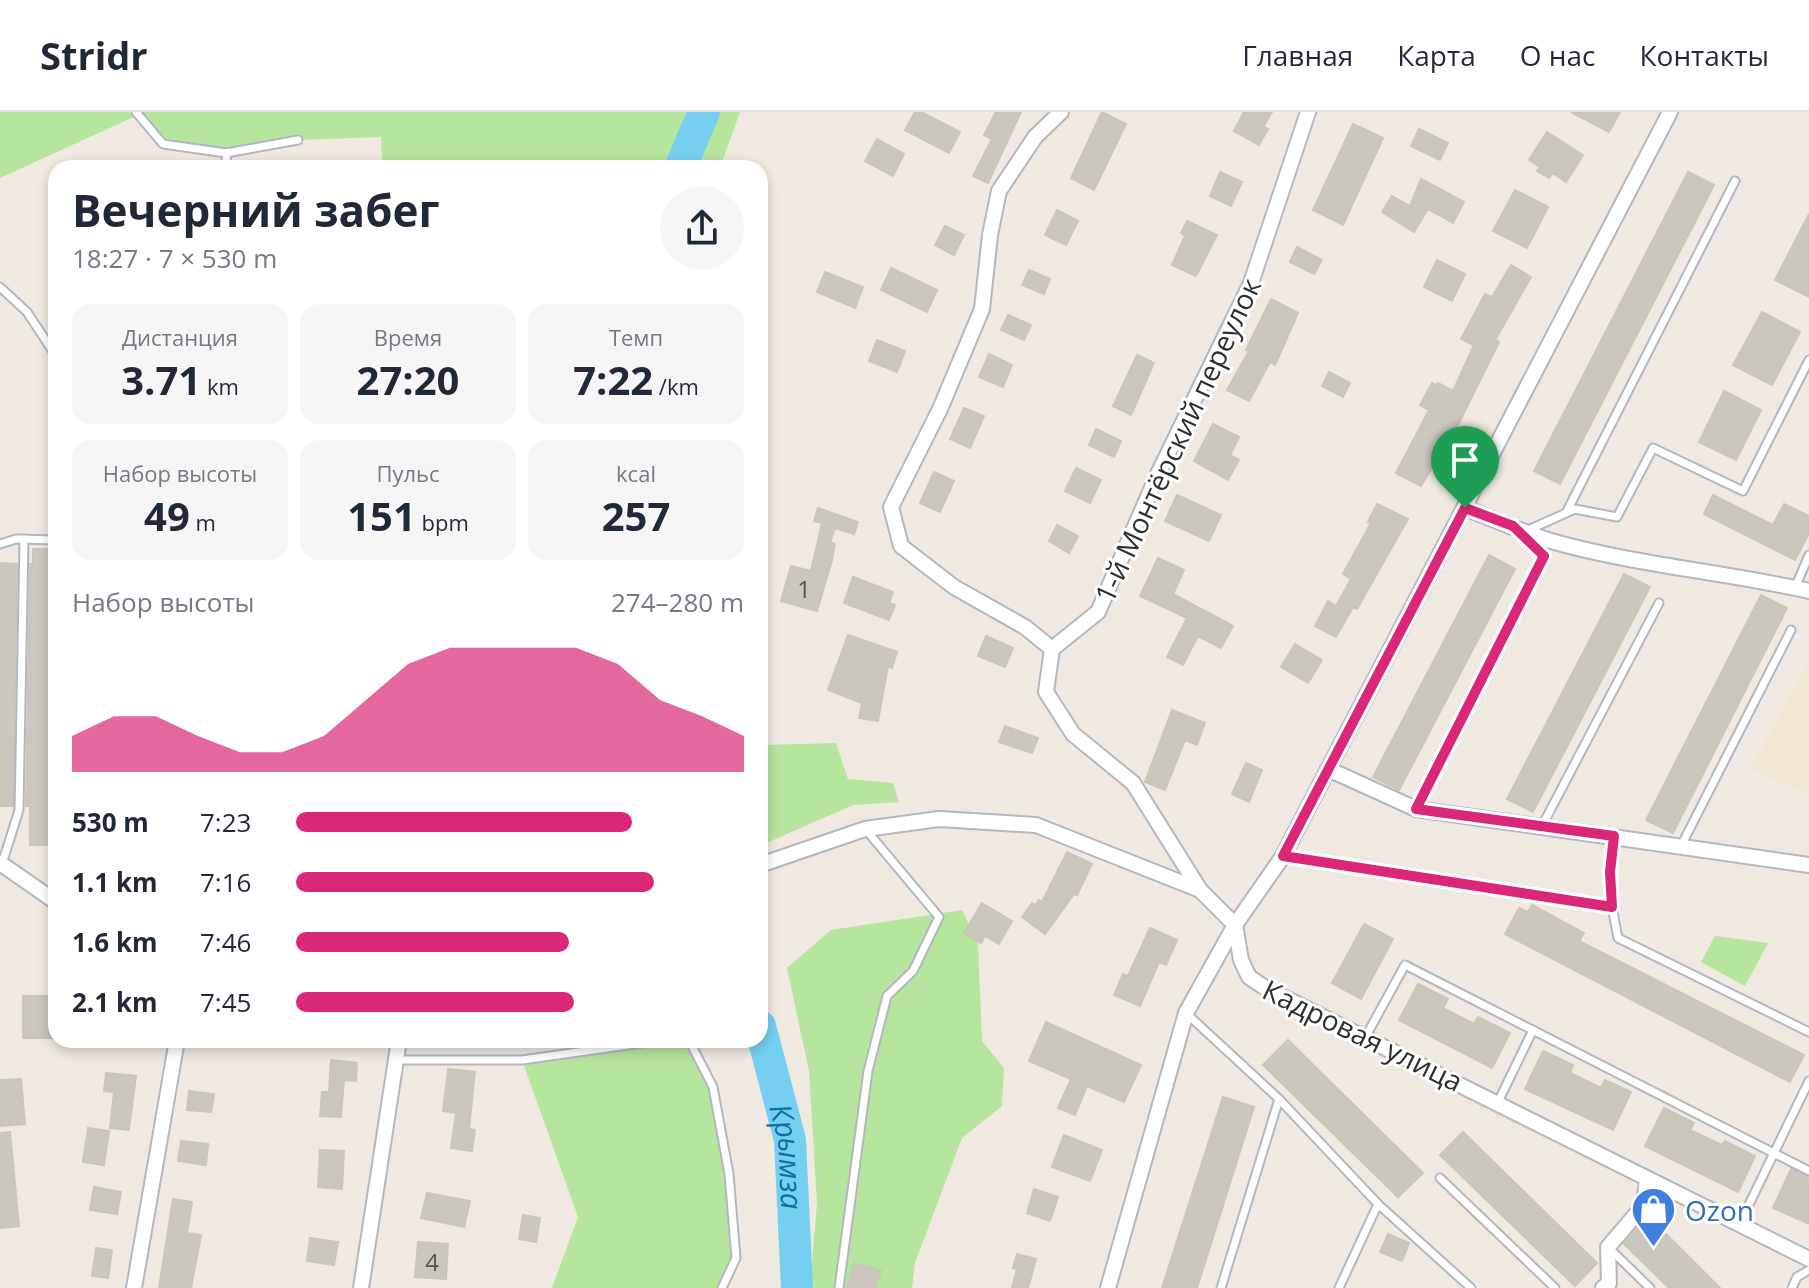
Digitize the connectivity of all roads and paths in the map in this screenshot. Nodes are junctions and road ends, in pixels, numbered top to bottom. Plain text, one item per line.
1 (136, 112) edge
2 (1061, 112) edge
3 (1308, 112) edge
4 (1670, 112) edge
5 (298, 140) dead end
6 (226, 153) junction
7 (226, 160) edge
8 (1735, 181) dead end
9 (0, 287) edge
10 (48, 344) edge
11 (1809, 360) edge
12 (1465, 508) junction
13 (1567, 512) junction
14 (1520, 528) junction
15 (24, 539) junction
16 (48, 540) edge
17 (0, 544) edge
18 (1809, 555) edge
19 (1802, 590) edge
20 (1659, 603) dead end
21 (1791, 630) dead end
22 (1052, 649) junction
23 (1328, 769) junction
24 (1416, 809) junction
25 (1542, 826) junction
26 (865, 829) junction
27 (1614, 836) junction
28 (1681, 846) junction
29 (1283, 856) junction
30 (768, 862) edge
31 (1, 863) edge
32 (1809, 865) edge
33 (1200, 890) junction
34 (48, 896) edge
35 (1612, 907) junction
36 (1235, 925) junction
37 (1186, 1013) junction
38 (1533, 1030) junction
39 (1809, 1032) edge
40 (1366, 1036) junction
41 (176, 1048) edge
42 (398, 1048) edge
43 (607, 1048) edge
44 (693, 1048) edge
45 (396, 1060) junction
46 (1809, 1081) edge
47 (1279, 1099) junction
48 (1498, 1102) junction
49 (1773, 1153) junction
50 (1809, 1171) edge
51 (1440, 1178) dead end
52 (1647, 1179) junction
53 (1378, 1204) junction
54 (1740, 1223) junction
55 (1608, 1247) junction
56 (1809, 1259) edge
57 (1809, 1270) edge
58 (134, 1288) edge
59 (361, 1288) edge
60 (722, 1288) edge
61 (839, 1288) edge
62 (1108, 1288) edge
63 (1221, 1288) edge
64 (1339, 1288) edge
65 (1471, 1288) edge
66 (1555, 1288) edge
67 (1603, 1288) edge
68 (1650, 1288) edge
69 (1792, 1288) edge

1 - 6 lane
2 - 22 street
3 - 22 street, 1-й Монтёрский переулок
4 - 12 street
5 - 6 lane
6 - 7 lane
8 - 13 lane
9 - 10 lane
11 - 13 lane
12 - 14 street
12 - 23 street
13 - 14 lane
14 - 19 street
14 - 24 lane
15 - 16 lane
15 - 17 lane
15 - 31 lane
18 - 19 lane
20 - 25 lane
21 - 28 lane
22 - 33 street
23 - 24 street
23 - 29 street
24 - 25 street
25 - 27 street
26 - 30 street
26 - 33 street
26 - 61 lane
27 - 28 street
27 - 35 lane
28 - 32 street
29 - 35 lane
29 - 36 street
31 - 34 street
33 - 36 street
35 - 39 lane
36 - 37 street
36 - 40 street, Кадровая улица
37 - 47 lane
37 - 62 street
38 - 40 lane
38 - 48 lane
38 - 49 lane
40 - 48 street, Кадровая улица
41 - 58 street
42 - 45 street
43 - 45 lane
44 - 60 lane
45 - 59 street
46 - 49 lane
47 - 53 lane
47 - 63 lane
48 - 52 street, Кадровая улица
49 - 50 lane
49 - 54 lane
51 - 66 lane
52 - 54 street, Кадровая улица
52 - 55 street
53 - 64 lane
53 - 65 lane
54 - 56 street, Кадровая улица
55 - 67 street
55 - 68 lane
57 - 69 lane

